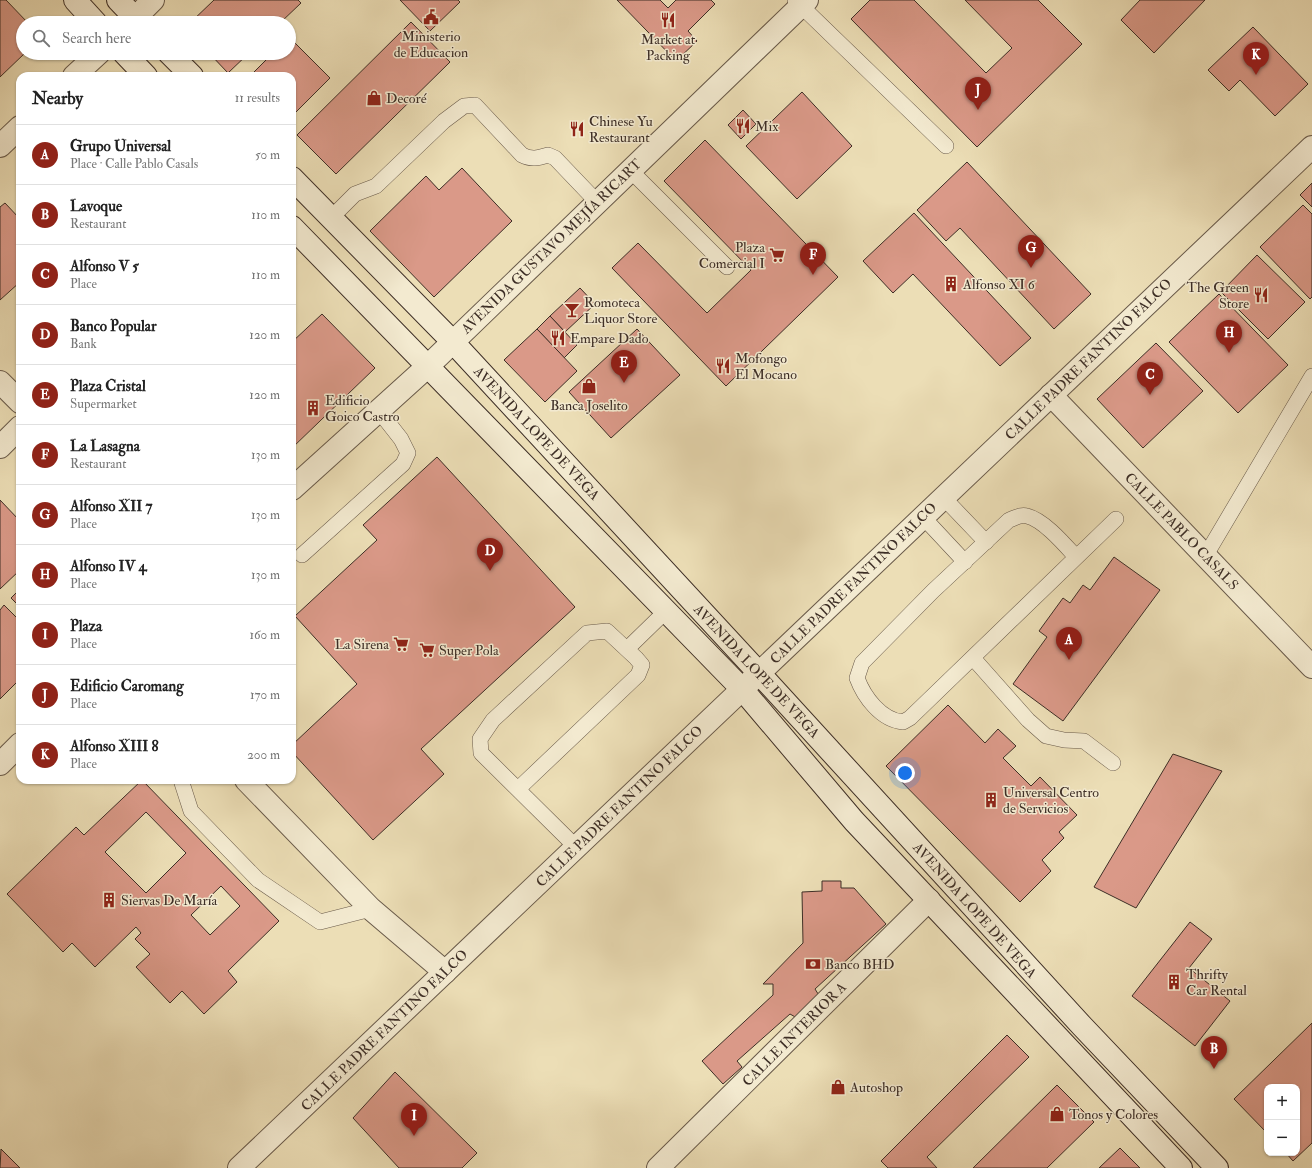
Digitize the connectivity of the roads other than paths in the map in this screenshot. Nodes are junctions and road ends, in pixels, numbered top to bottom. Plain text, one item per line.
1 (75, 0) edge
2 (118, 0) edge
3 (153, 0) edge
4 (801, 2) edge
5 (90, 16) edge
6 (131, 16) edge
7 (139, 16) edge
8 (91, 60) edge
9 (131, 60) edge
10 (176, 60) edge
11 (78, 72) edge
12 (142, 72) edge
13 (188, 72) edge
14 (16, 131) edge
15 (0, 146) edge
16 (946, 146) dead end
17 (1312, 147) edge
18 (630, 170) junction
19 (296, 182) edge
20 (597, 202) junction
21 (331, 218) junction
22 (296, 231) edge
23 (727, 267) dead end
24 (452, 341) junction
25 (427, 367) junction
26 (1312, 376) edge
27 (0, 382) edge
28 (1051, 395) junction
29 (16, 398) edge
30 (379, 411) junction
31 (16, 432) edge
32 (0, 447) edge
33 (296, 485) edge
34 (943, 497) junction
35 (923, 517) junction
36 (1116, 519) dead end
37 (986, 542) junction
38 (302, 555) dead end
39 (1206, 556) junction
40 (1076, 557) junction
41 (965, 562) junction
42 (666, 611) junction
43 (627, 649) junction
44 (973, 658) junction
45 (1312, 667) edge
46 (759, 673) junction
47 (742, 688) junction
48 (16, 748) edge
49 (1113, 763) dead end
50 (0, 764) edge
51 (182, 784) edge
52 (250, 784) edge
53 (518, 789) junction
54 (576, 847) junction
55 (929, 900) junction
56 (371, 909) junction
57 (445, 972) junction
58 (238, 1168) edge
59 (658, 1168) edge
60 (1181, 1168) edge
61 (1216, 1168) edge

1 - 5 street
2 - 6 street
3 - 7 street
4 - 16 lane
4 - 18 street, AVENIDA GUSTAVO MEJÍA RICART
8 - 11 street
9 - 12 street
10 - 13 street
14 - 15 street
17 - 28 street, CALLE PADRE FANTINO FALCO
18 - 20 street, AVENIDA GUSTAVO MEJÍA RICART
18 - 23 lane
19 - 21 street, AVENIDA LOPE DE VEGA
20 - 21 lane
20 - 24 street, AVENIDA GUSTAVO MEJÍA RICART
21 - 24 street, AVENIDA LOPE DE VEGA
22 - 25 street, AVENIDA LOPE DE VEGA
24 - 25 street, AVENIDA GUSTAVO MEJÍA RICART
24 - 46 street, AVENIDA LOPE DE VEGA
25 - 30 street, AVENIDA GUSTAVO MEJÍA RICART
25 - 42 street, AVENIDA LOPE DE VEGA
26 - 39 lane
27 - 29 street
28 - 34 street, CALLE PADRE FANTINO FALCO
28 - 39 street, CALLE PABLO CASALS
30 - 33 street, AVENIDA GUSTAVO MEJÍA RICART
30 - 38 lane
31 - 32 street
34 - 35 street, CALLE PADRE FANTINO FALCO
34 - 37 lane
35 - 41 lane
35 - 46 street, CALLE PADRE FANTINO FALCO
36 - 40 lane
37 - 40 lane
37 - 41 lane
39 - 45 street, CALLE PABLO CASALS
40 - 44 lane
41 - 44 lane
42 - 43 lane
42 - 47 street, AVENIDA LOPE DE VEGA
43 - 53 lane
43 - 53 lane
44 - 49 lane
46 - 47 street, CALLE PADRE FANTINO FALCO
46 - 61 street, AVENIDA LOPE DE VEGA
47 - 54 street, CALLE PADRE FANTINO FALCO
47 - 55 street, AVENIDA LOPE DE VEGA
48 - 50 street
51 - 56 lane
52 - 56 street
53 - 54 lane
54 - 57 street, CALLE PADRE FANTINO FALCO
55 - 59 street, CALLE INTERIOR A
55 - 60 street, AVENIDA LOPE DE VEGA
56 - 57 street
57 - 58 street, CALLE PADRE FANTINO FALCO

